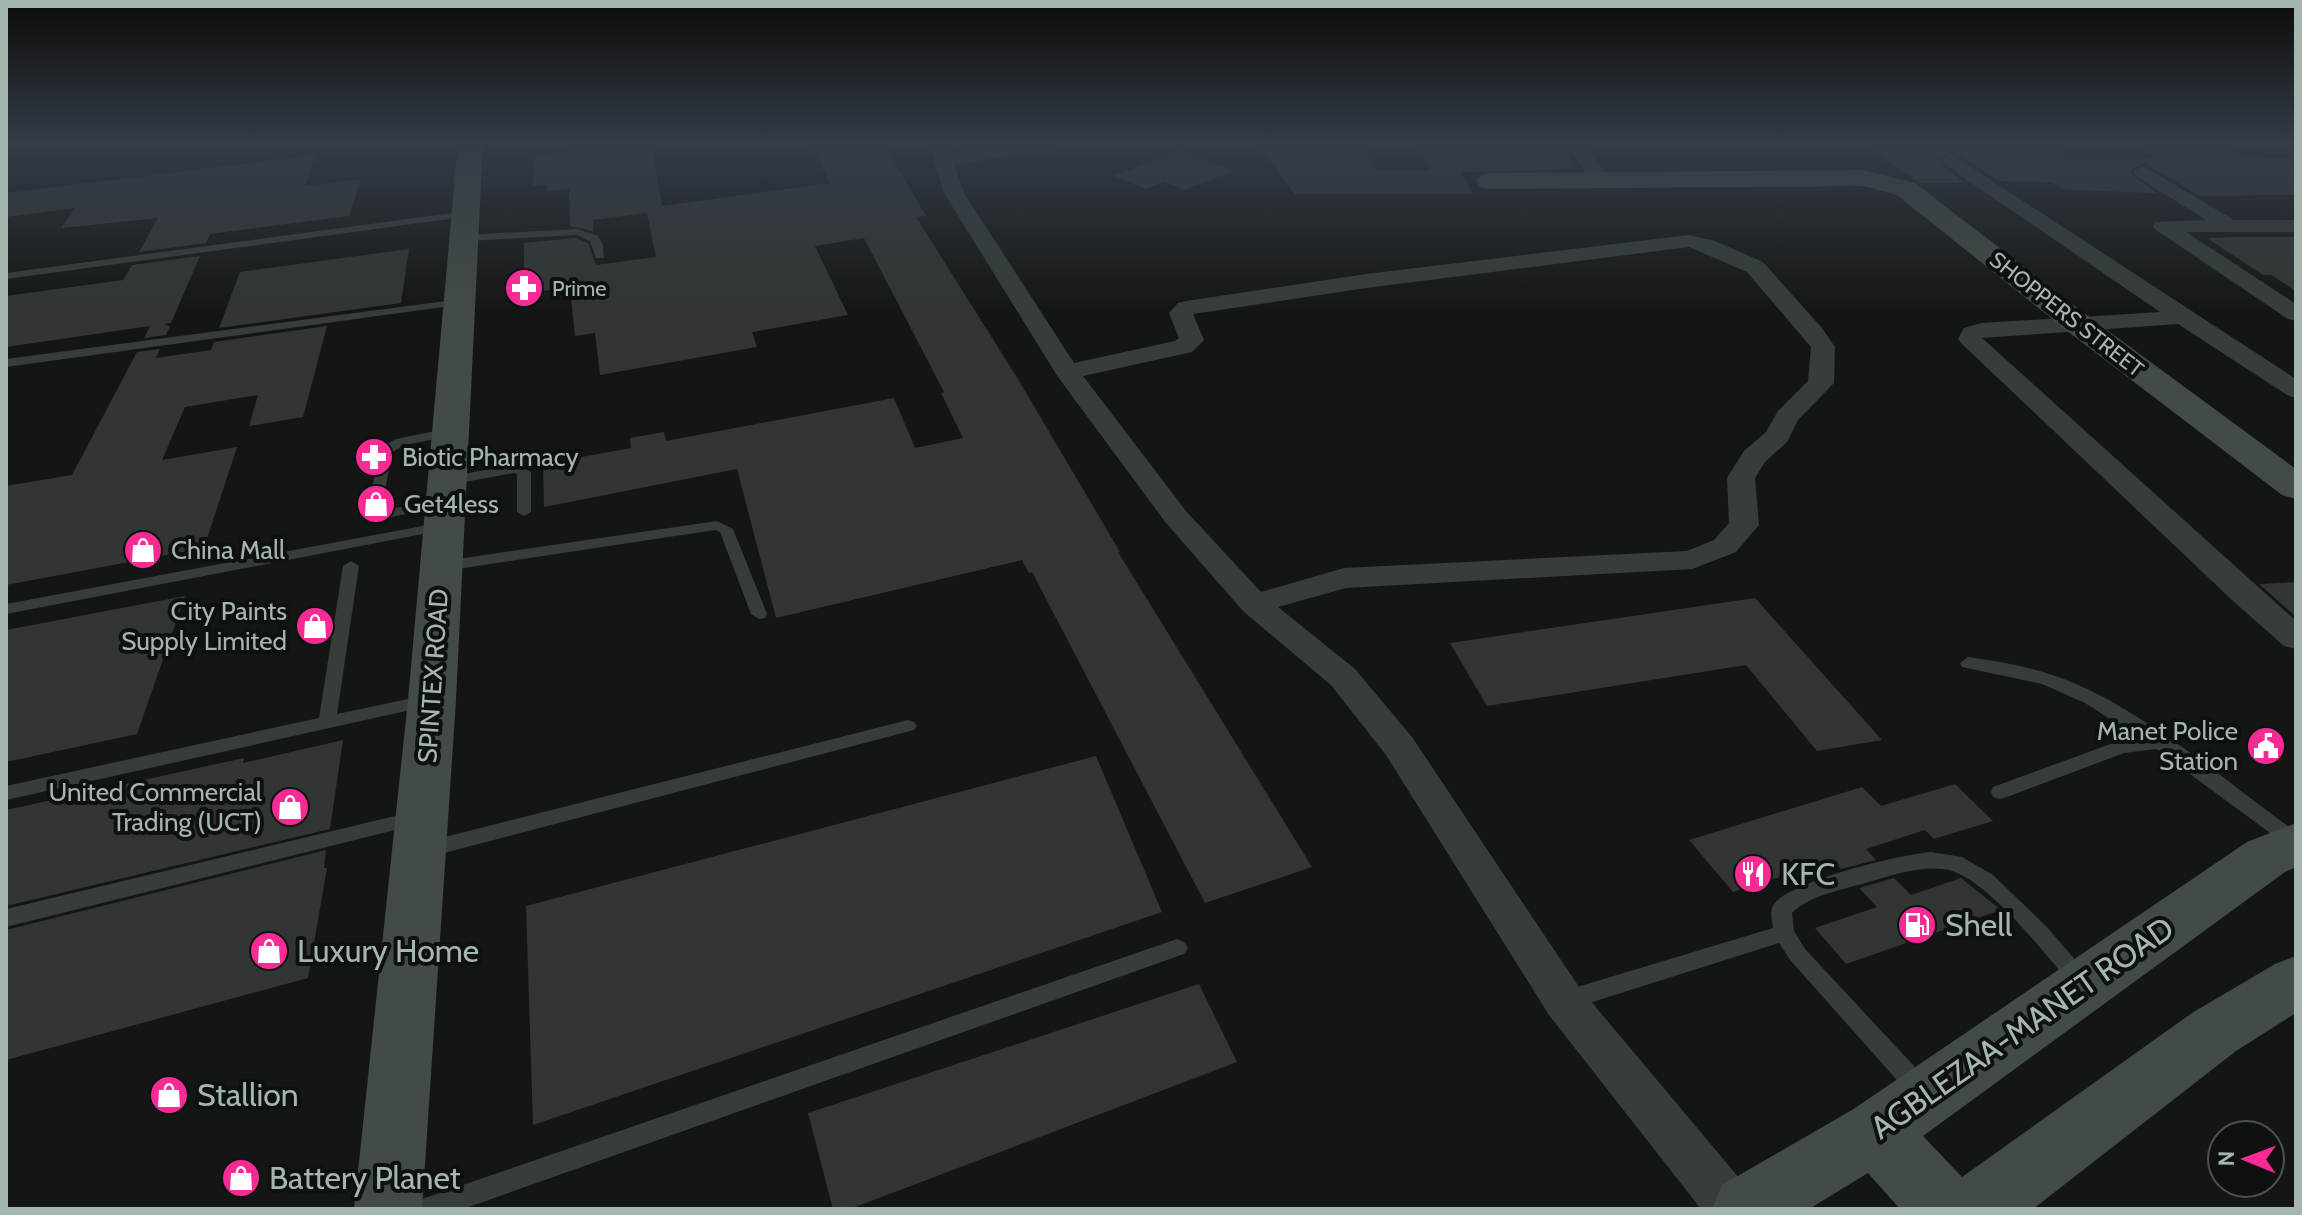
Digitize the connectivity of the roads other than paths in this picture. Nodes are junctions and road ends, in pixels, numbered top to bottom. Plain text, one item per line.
1 (470, 200) edge
2 (958, 200) edge
3 (1920, 200) edge
4 (2010, 200) edge
5 (2187, 200) edge
6 (2228, 225) junction
7 (466, 226) junction
8 (2296, 226) edge
9 (600, 256) dead end
10 (6, 276) edge
11 (461, 302) junction
12 (2296, 314) edge
13 (2183, 317) junction
14 (2077, 323) junction
15 (6, 363) edge
16 (1067, 372) junction
17 (2296, 390) edge
18 (452, 431) junction
19 (2296, 487) edge
20 (524, 512) dead end
21 (446, 519) junction
22 (351, 566) dead end
23 (1254, 604) junction
24 (6, 609) edge
25 (759, 614) dead end
26 (2296, 638) edge
27 (1968, 663) dead end
28 (432, 700) junction
29 (327, 723) junction
30 (908, 726) dead end
31 (2159, 742) junction
32 (2000, 792) dead end
33 (6, 793) edge
34 (420, 834) junction
35 (2296, 843) edge
36 (6, 918) edge
37 (1784, 933) junction
38 (1177, 948) dead end
39 (2296, 982) edge
40 (2085, 983) junction
41 (1564, 1001) junction
42 (1901, 1114) junction
43 (1788, 1199) edge
44 (388, 1209) edge
45 (428, 1209) edge
46 (1732, 1209) edge
47 (1945, 1209) edge
48 (1976, 1209) edge

1 - 7 main road, SPINTEX ROAD
2 - 16 street
3 - 14 main road, SHOPPERS STREET
4 - 13 street
5 - 6 street
6 - 8 street
6 - 12 street
7 - 9 lane
7 - 10 lane
7 - 11 main road, SPINTEX ROAD
11 - 15 lane
11 - 18 main road, SPINTEX ROAD
13 - 14 street
13 - 17 street
14 - 19 main road, SHOPPERS STREET
14 - 26 street
16 - 23 street
16 - 23 street
18 - 21 main road, SPINTEX ROAD
18 - 21 lane
20 - 21 lane
21 - 24 lane
21 - 25 lane
21 - 28 main road, SPINTEX ROAD
22 - 29 lane
23 - 41 street
27 - 31 lane
28 - 29 lane
28 - 34 main road, SPINTEX ROAD
29 - 33 lane
30 - 34 lane
31 - 32 lane
31 - 35 lane
34 - 36 lane
34 - 44 main road, SPINTEX ROAD
35 - 40 main road, AGBLEZAA-MANET ROAD
37 - 40 lane
37 - 41 lane
37 - 42 lane
38 - 45 lane
39 - 48 main road
40 - 42 main road, AGBLEZAA-MANET ROAD
41 - 46 street
42 - 43 main road, AGBLEZAA-MANET ROAD
42 - 47 main road

